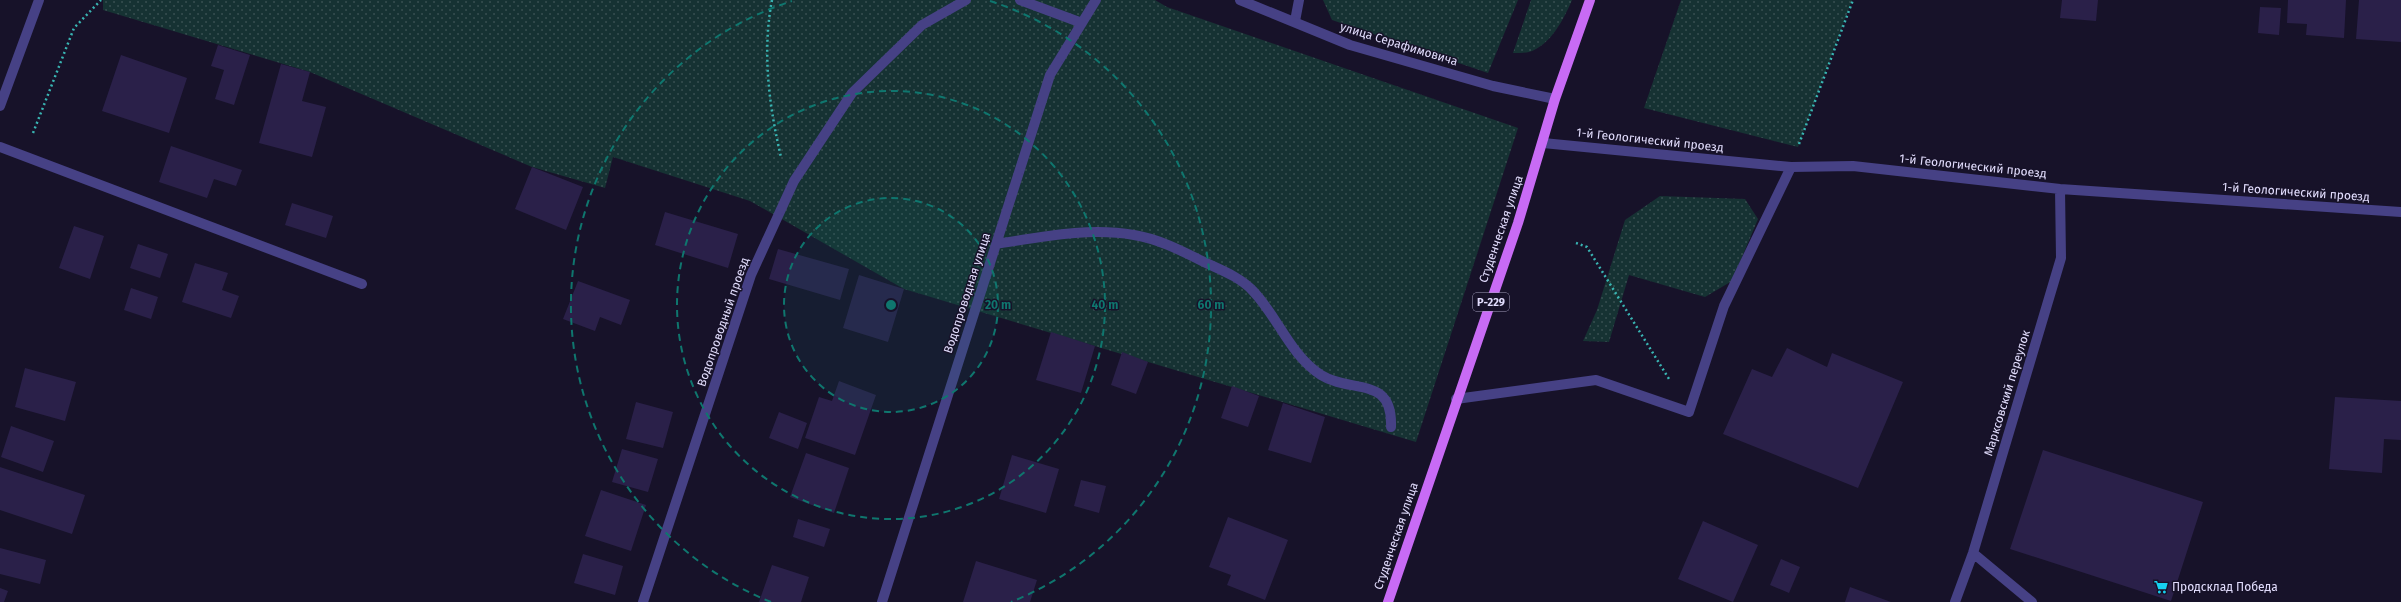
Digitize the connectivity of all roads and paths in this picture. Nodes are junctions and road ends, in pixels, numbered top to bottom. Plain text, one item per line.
1 (39, 0) edge
2 (101, 0) edge
3 (772, 0) edge
4 (966, 0) edge
5 (1020, 0) edge
6 (1096, 0) edge
7 (1240, 0) edge
8 (1299, 0) edge
9 (1590, 0) edge
10 (1853, 0) edge
11 (1295, 21) junction
12 (1082, 23) junction
13 (1555, 99) junction
14 (0, 106) edge
15 (1543, 143) junction
16 (0, 146) edge
17 (24, 156) junction
18 (1791, 167) junction
19 (2060, 189) junction
20 (788, 192) junction
21 (2401, 212) edge
22 (1576, 243) dead end
23 (996, 244) junction
24 (362, 284) dead end
25 (1456, 399) junction
26 (1689, 412) junction
27 (1391, 427) dead end
28 (1973, 553) junction
29 (643, 602) edge
30 (882, 602) edge
31 (1388, 602) edge
32 (1956, 602) edge
33 (2032, 602) edge

1 - 14 street
2 - 17 path
3 - 20 path
4 - 20 street, Водопроводный проезд
5 - 12 street
6 - 12 street, Водопроводная улица
7 - 11 street, улица Серафимовича
8 - 11 street
9 - 13 main road, Студенческая улица / Р-229
10 - 18 path
11 - 13 street, улица Серафимовича
12 - 23 street, Водопроводная улица
13 - 15 main road, Студенческая улица / Р-229
15 - 18 street, 1-й Геологический проезд
15 - 25 main road, Студенческая улица / Р-229
16 - 17 street
17 - 24 street
18 - 19 street, 1-й Геологический проезд
18 - 26 street
19 - 21 street, 1-й Геологический проезд
19 - 28 street, Марксовский переулок
20 - 29 street, Водопроводный проезд
22 - 26 path
23 - 27 street
23 - 30 street, Водопроводная улица
25 - 26 street
25 - 31 main road, Студенческая улица / Р-229
28 - 32 street, Марксовский переулок
28 - 33 street

